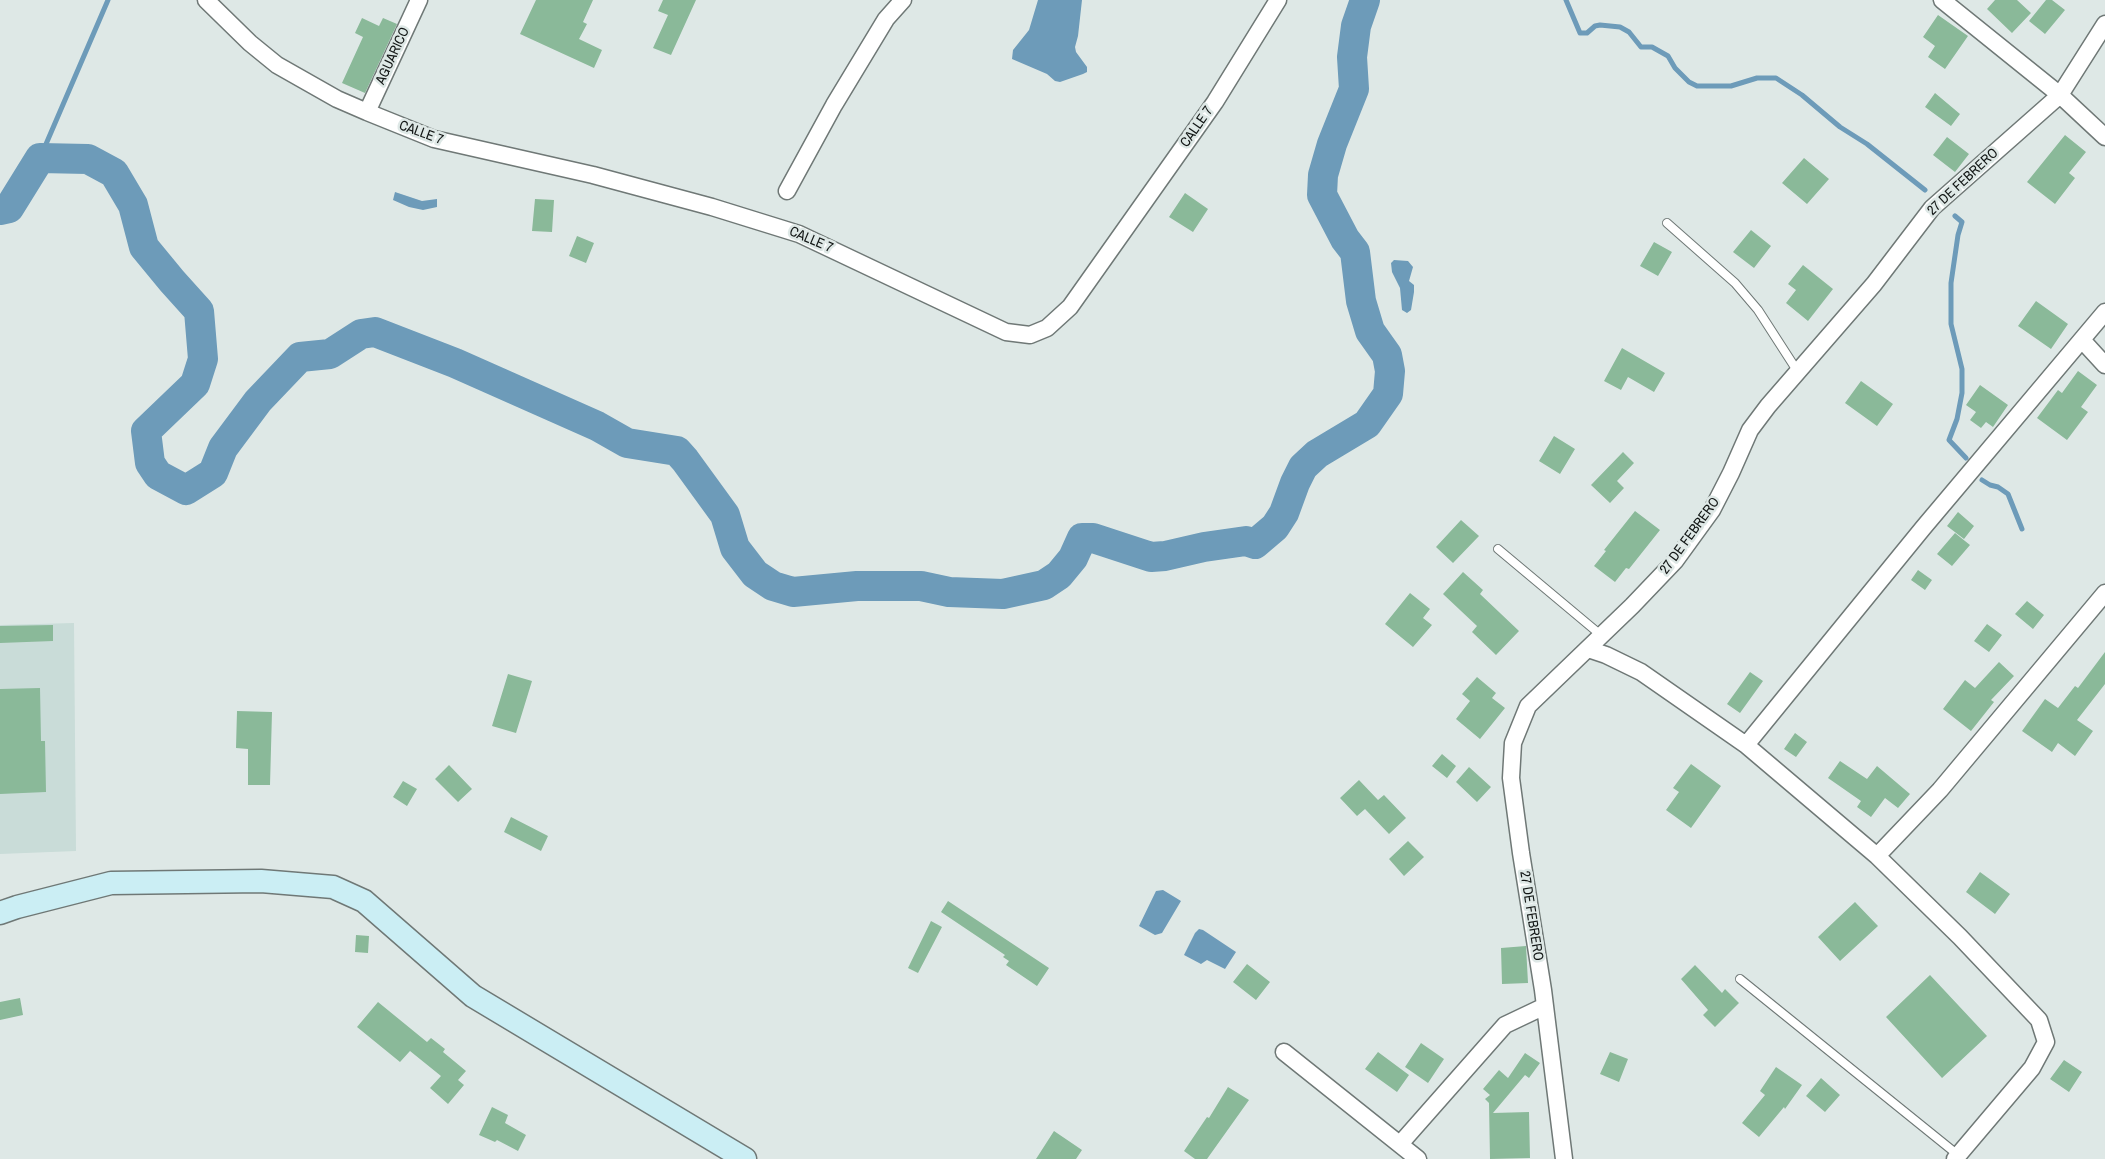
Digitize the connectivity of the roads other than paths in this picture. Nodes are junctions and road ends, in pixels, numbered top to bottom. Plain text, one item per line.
1 (206, 0) edge
2 (419, 0) edge
3 (902, 0) edge
4 (1278, 0) edge
5 (1942, 0) edge
6 (2105, 24) edge
7 (2060, 96) junction
8 (367, 112) junction
9 (2105, 137) edge
10 (787, 191) dead end
11 (1667, 223) dead end
12 (2105, 312) edge
13 (2082, 340) junction
14 (2105, 365) edge
15 (1798, 372) junction
16 (1498, 549) dead end
17 (2105, 593) edge
18 (1602, 636) junction
19 (1588, 649) junction
20 (1746, 744) junction
21 (1877, 856) junction
22 (0, 914) edge
23 (1740, 979) dead end
24 (1545, 1006) junction
25 (1284, 1052) dead end
26 (1400, 1144) junction
27 (1957, 1157) edge
28 (745, 1159) edge
29 (1418, 1159) edge
30 (1564, 1159) edge

1 - 8 street, CALLE 7
2 - 8 street, AGUARICO
3 - 10 street
4 - 8 street, CALLE 7
5 - 7 street
6 - 7 street, 27 DE FEBRERO
7 - 9 street
7 - 15 street, 27 DE FEBRERO
11 - 15 lane
12 - 13 street
13 - 14 street
13 - 20 street
15 - 18 street, 27 DE FEBRERO
16 - 18 lane
17 - 21 street
18 - 19 street, 27 DE FEBRERO
19 - 20 street
19 - 24 street, 27 DE FEBRERO
20 - 21 street
21 - 27 street
22 - 28 street
23 - 27 lane
24 - 26 street
24 - 30 street, 27 DE FEBRERO
25 - 26 street
26 - 29 street

